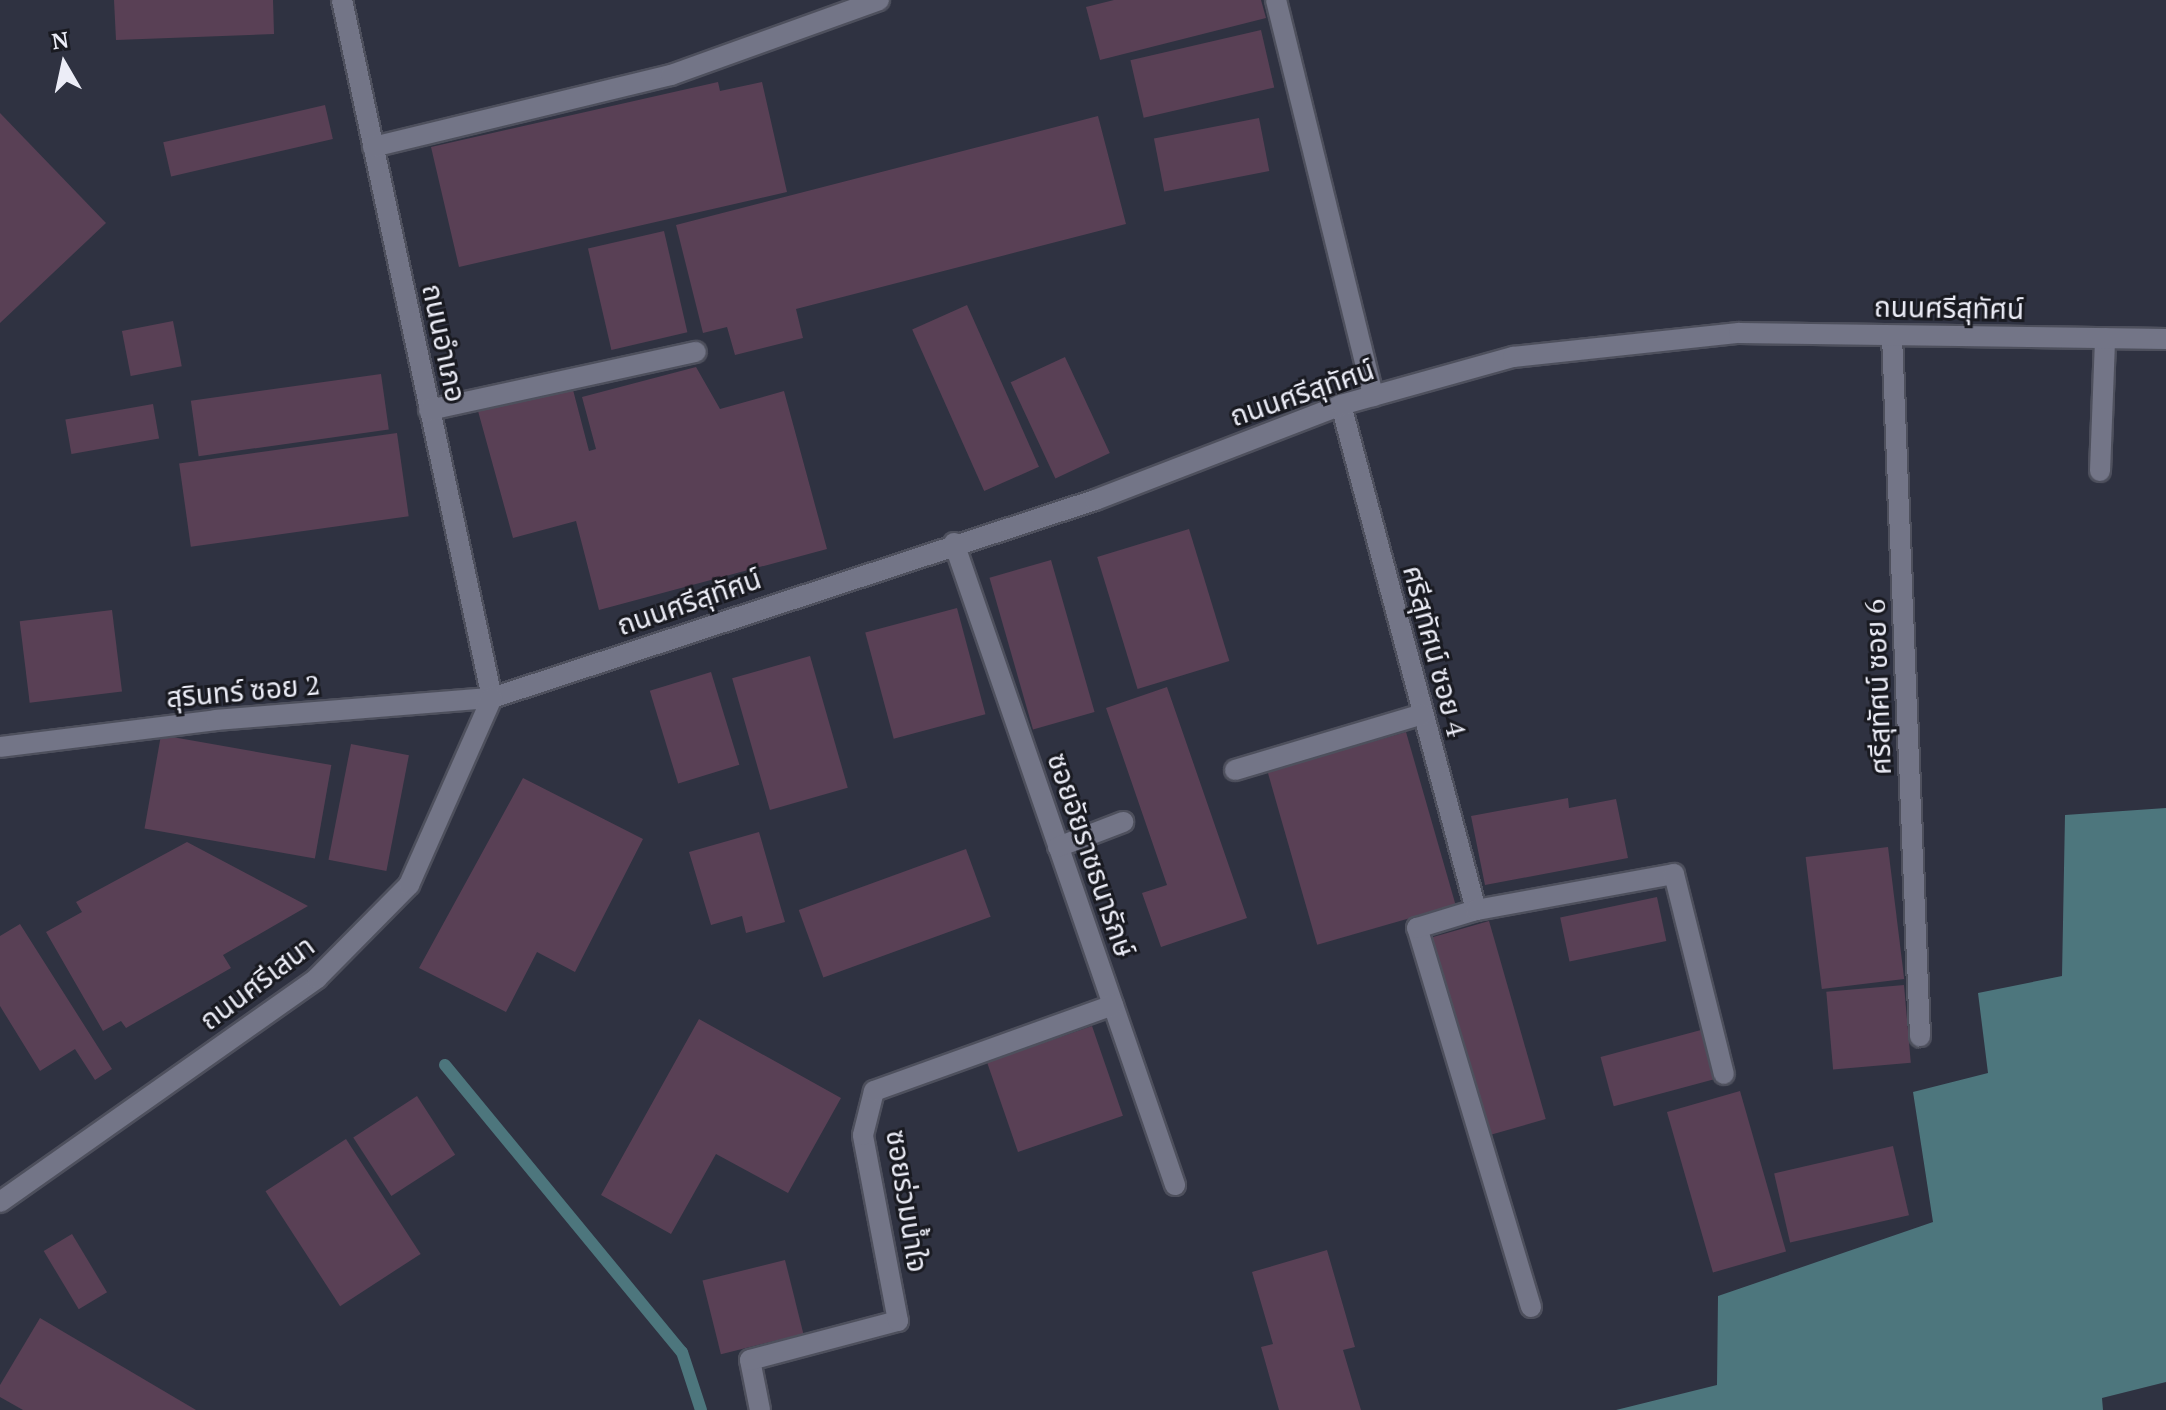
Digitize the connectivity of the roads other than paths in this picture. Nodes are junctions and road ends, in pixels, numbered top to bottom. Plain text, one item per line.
1 (342, 0) edge
2 (879, 0) edge
3 (1276, 0) edge
4 (373, 147) junction
5 (1892, 336) junction
6 (2105, 338) junction
7 (2166, 339) edge
8 (696, 352) dead end
9 (1373, 396) junction
10 (1341, 405) junction
11 (429, 410) junction
12 (2100, 471) dead end
13 (954, 543) junction
14 (492, 698) junction
15 (1423, 714) junction
16 (0, 747) edge
17 (1235, 770) dead end
18 (1123, 822) dead end
19 (1058, 847) junction
20 (1476, 910) junction
21 (1113, 1005) junction
22 (1920, 1036) dead end
23 (1724, 1074) dead end
24 (1175, 1185) dead end
25 (0, 1202) edge
26 (1531, 1307) dead end
27 (760, 1410) edge

1 - 4 street, ถนนอำเภอ
2 - 4 street
3 - 9 street
4 - 11 street, ถนนอำเภอ
5 - 6 street, ถนนศรีสุทัศน์
5 - 9 street, ถนนศรีสุทัศน์
5 - 22 street, ศรีสุทัศน์ ซอย 6
6 - 7 street, ถนนศรีสุทัศน์
6 - 12 street
8 - 11 street
9 - 10 street, ถนนศรีสุทัศน์
10 - 13 street, ถนนศรีสุทัศน์
10 - 15 street, ศรีสุทัศน์ ซอย 4
11 - 14 street, ถนนอำเภอ
13 - 14 street, ถนนศรีสุทัศน์
13 - 19 street, ซอยอัยราชธนารักษ์
14 - 16 street, สุรินทร์ ซอย 2
14 - 25 street, ถนนศรีเสนา
15 - 17 street
15 - 20 street, ศรีสุทัศน์ ซอย 4
18 - 19 street
19 - 21 street, ซอยอัยราชธนารักษ์
20 - 23 street
20 - 26 street
21 - 24 street, ซอยอัยราชธนารักษ์
21 - 27 street, ซอยร่วมน้ำใจ

